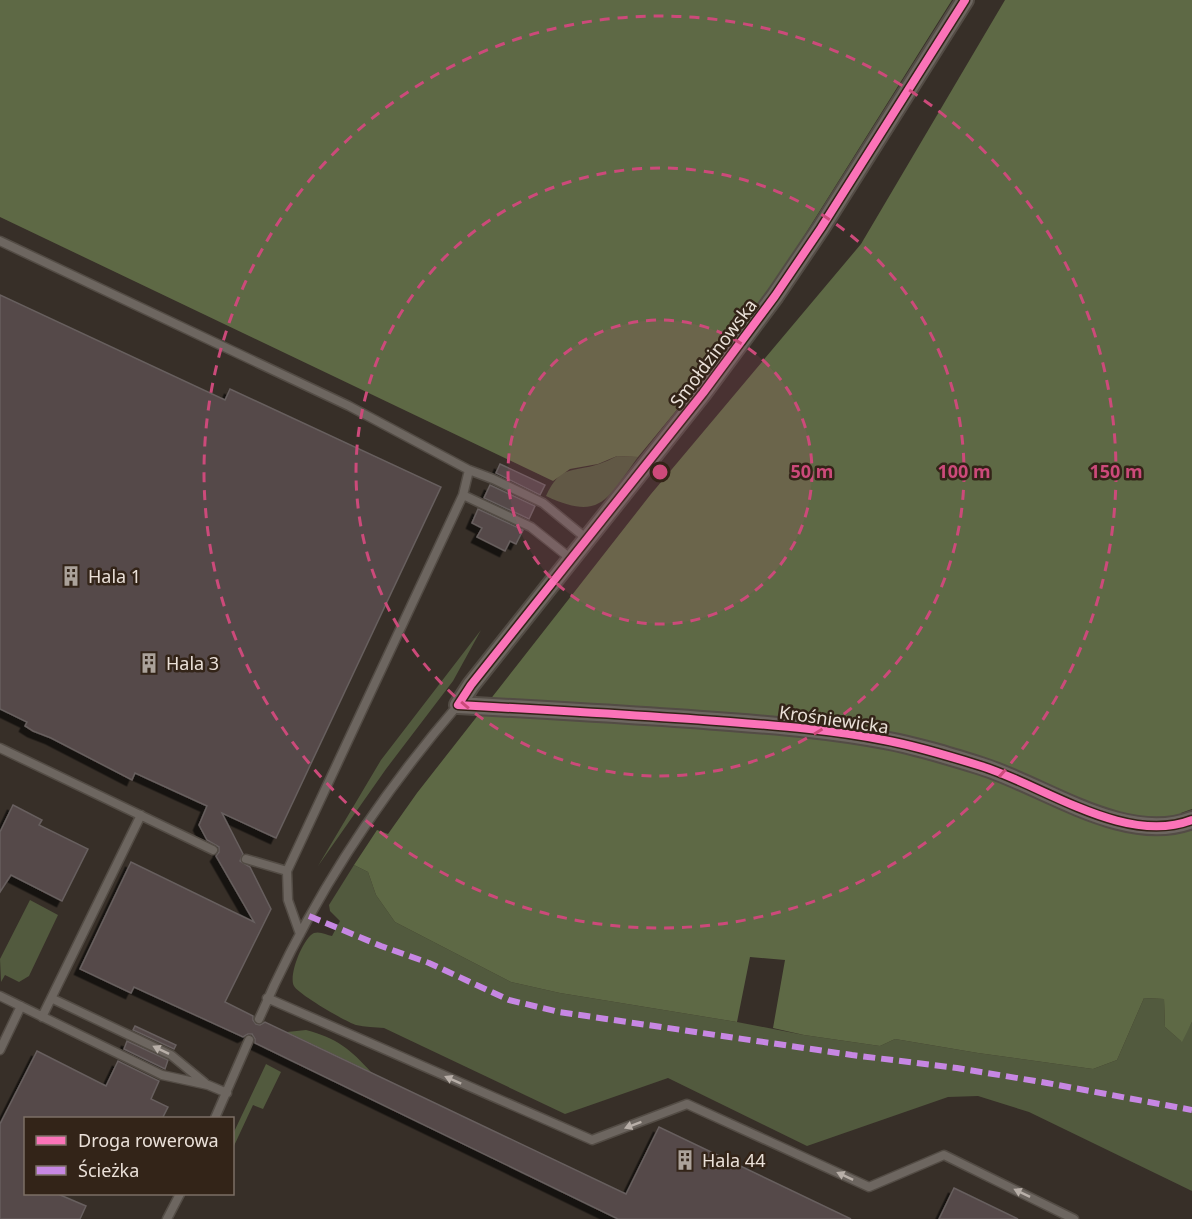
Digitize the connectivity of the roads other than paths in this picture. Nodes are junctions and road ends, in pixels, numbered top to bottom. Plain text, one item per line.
1 (965, 0) edge
2 (0, 241) edge
3 (469, 470) junction
4 (463, 495) junction
5 (586, 538) junction
6 (570, 558) junction
7 (458, 705) junction
8 (0, 748) edge
9 (141, 815) junction
10 (1192, 820) edge
11 (213, 850) dead end
12 (246, 859) dead end
13 (287, 871) junction
14 (300, 934) junction
15 (0, 996) edge
16 (267, 998) junction
17 (53, 999) junction
18 (21, 1006) junction
19 (42, 1017) junction
20 (259, 1019) dead end
21 (249, 1040) dead end
22 (0, 1050) edge
23 (208, 1085) junction
24 (227, 1093) junction
25 (216, 1117) edge
26 (179, 1195) edge
27 (167, 1219) edge
28 (1074, 1219) edge

1 - 5 street, Smołdzinowska
2 - 3 lane
3 - 4 lane
3 - 5 lane
4 - 6 lane
4 - 13 lane
5 - 6 street, Smołdzinowska
6 - 7 street, Smołdzinowska
7 - 10 street, Krośniewicka
7 - 14 lane
8 - 9 lane
9 - 11 lane
9 - 17 lane
12 - 13 lane
13 - 14 lane
14 - 16 lane
15 - 18 lane
16 - 20 lane
28 -> 16 lane
17 - 19 lane
23 -> 17 lane
18 - 19 lane
18 - 22 lane
19 - 23 lane
21 - 24 lane
23 - 24 lane
24 - 25 lane
26 - 27 lane

